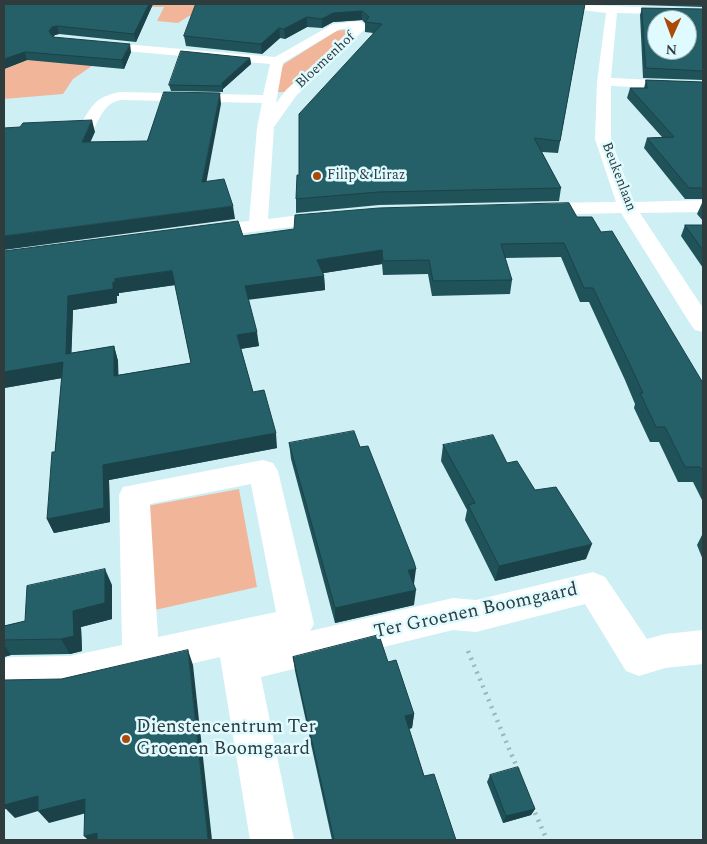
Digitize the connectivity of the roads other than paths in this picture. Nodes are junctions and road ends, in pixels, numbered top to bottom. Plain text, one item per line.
1 (556, 4) edge
2 (612, 10) junction
3 (703, 12) edge
4 (79, 42) edge
5 (277, 61) junction
6 (604, 82) junction
7 (703, 86) edge
8 (268, 99) junction
9 (265, 128) junction
10 (86, 129) edge
11 (703, 206) edge
12 (627, 207) junction
13 (518, 210) edge
14 (351, 216) edge
15 (258, 224) junction
16 (190, 233) edge
17 (703, 325) edge
18 (703, 647) edge
19 (238, 652) junction
20 (141, 658) junction
21 (4, 676) edge
22 (272, 840) edge

1 - 2 street
2 - 3 street
2 - 6 street, Beukenlaan
4 - 5 street
5 - 8 street, Bloemenhof
5 - 9 street, Bloemenhof
6 - 7 street
6 - 12 street, Beukenlaan
8 - 9 street, Bloemenhof
8 - 10 street
9 - 15 street, Bloemenhof
11 - 12 street
12 - 13 street
12 - 17 street, Beukenlaan
14 - 15 street
15 - 16 street
18 - 19 street, Ter Groenen Boomgaard
19 - 20 street, Ter Groenen Boomgaard
19 - 20 street
19 - 22 street
20 - 21 street, Ter Groenen Boomgaard

